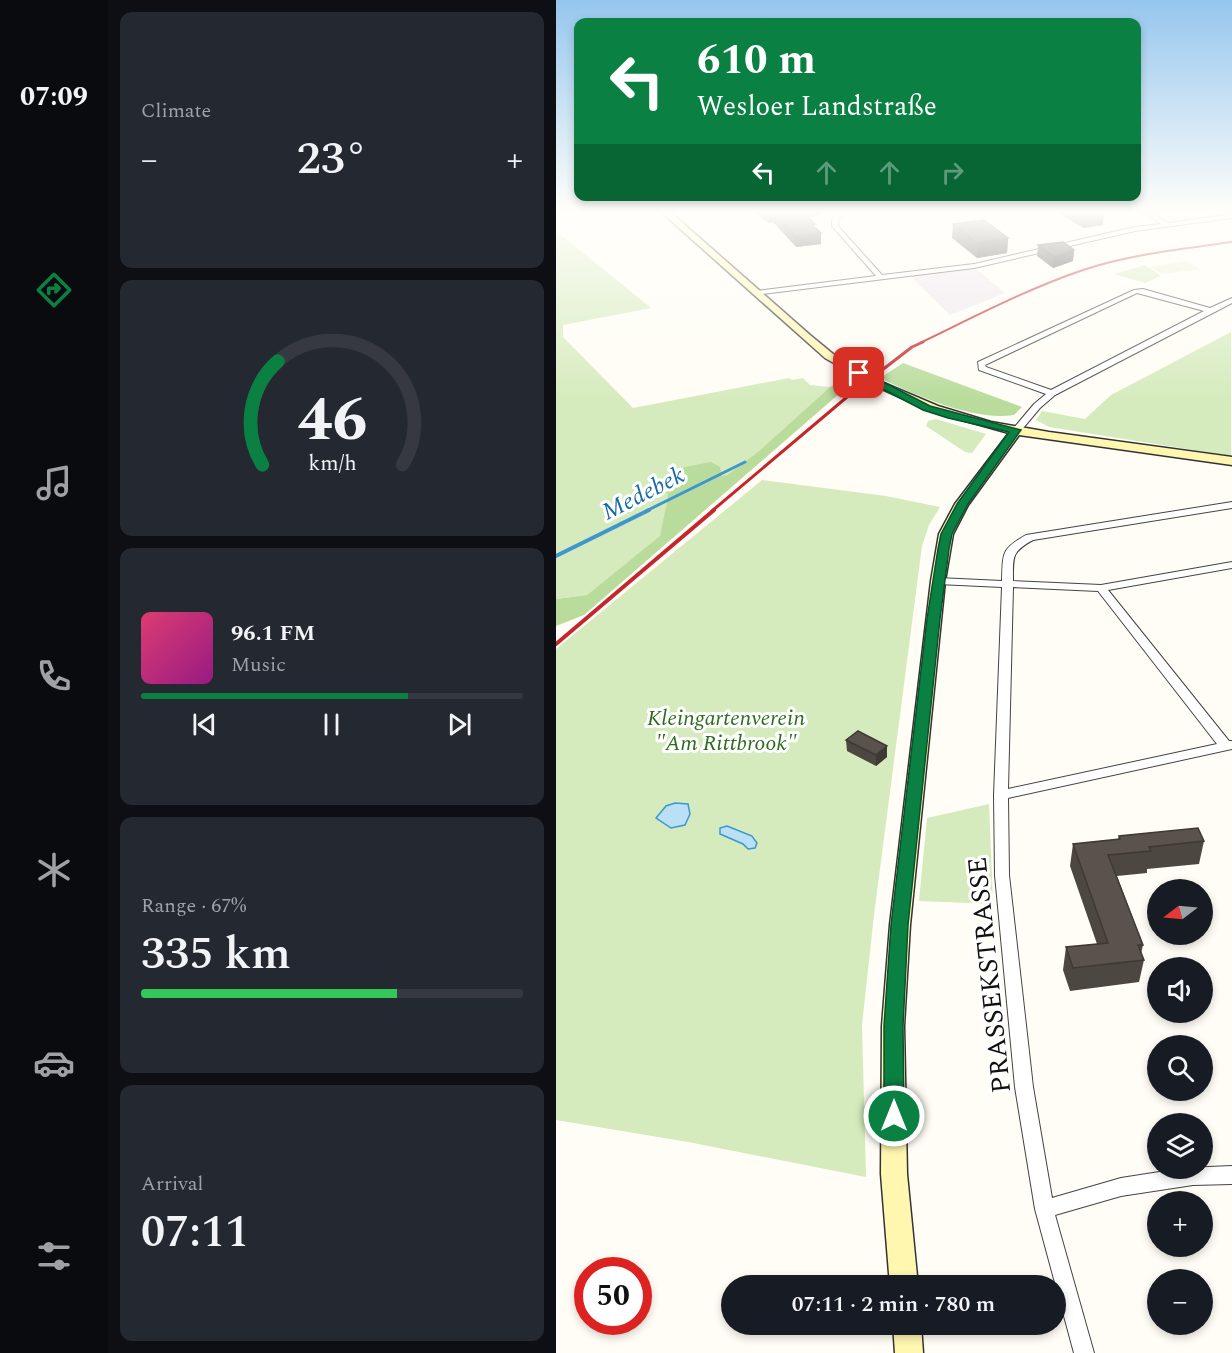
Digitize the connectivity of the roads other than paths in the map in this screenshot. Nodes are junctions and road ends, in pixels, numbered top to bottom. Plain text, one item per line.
1 (735, 274) edge
2 (878, 274) edge
3 (909, 274) edge
4 (881, 278) junction
5 (757, 294) junction
6 (1231, 300) edge
7 (1211, 311) junction
8 (1052, 393) junction
9 (1016, 430) junction
10 (1231, 461) edge
11 (1231, 504) edge
12 (1231, 564) edge
13 (938, 581) junction
14 (1007, 585) junction
15 (1101, 588) junction
16 (1229, 746) edge
17 (1001, 795) junction
18 (1231, 1175) edge
19 (1044, 1209) junction
20 (903, 1275) edge
21 (908, 1335) edge
22 (909, 1353) edge
23 (1084, 1353) edge

1 - 5 main road
2 - 4 street
3 - 4 street
4 - 5 street
5 - 9 main road, bridge
6 - 7 street
7 - 8 street
7 - 8 street
8 - 9 street
9 - 10 main road
9 - 13 main road
11 - 14 street, PRASSEKSTRASSE
12 - 15 street
13 - 14 street
13 - 20 main road
14 - 15 street
14 - 17 street, PRASSEKSTRASSE
15 - 16 street
16 - 17 street
17 - 19 street, PRASSEKSTRASSE
18 - 19 street
19 - 23 street, PRASSEKSTRASSE
21 - 22 main road

